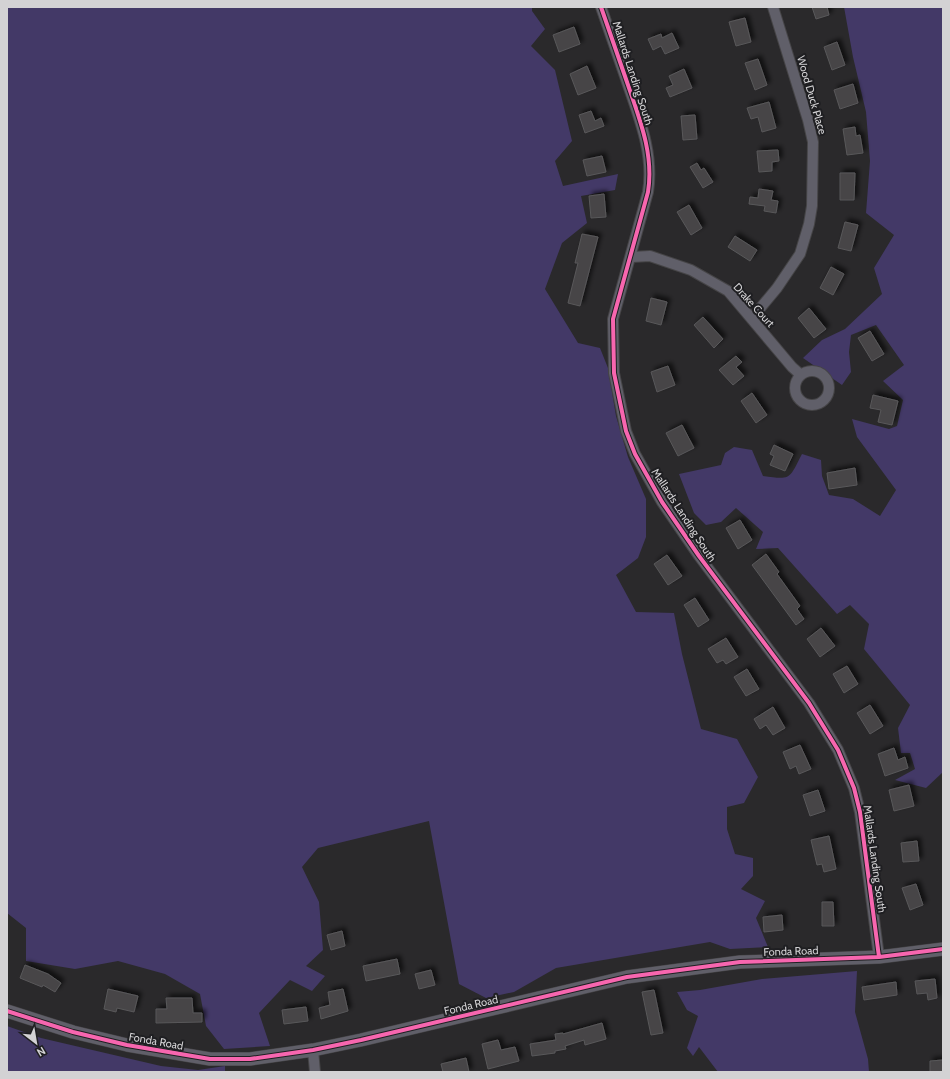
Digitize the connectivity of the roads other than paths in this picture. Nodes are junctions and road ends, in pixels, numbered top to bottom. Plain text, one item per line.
1 (601, 7) edge
2 (773, 7) edge
3 (632, 257) junction
4 (752, 318) junction
5 (801, 375) dead end
6 (943, 949) edge
7 (879, 957) junction
8 (7, 1011) edge
9 (312, 1050) junction
10 (315, 1072) edge

1 - 3 street, Mallards Landing South
2 - 4 street, Wood Duck Place
3 - 4 street, Drake Court
3 - 7 street, Mallards Landing South
4 - 5 street, Drake Court
6 - 7 street, Fonda Road
7 - 9 street, Fonda Road
8 - 9 street, Fonda Road
9 - 10 street

